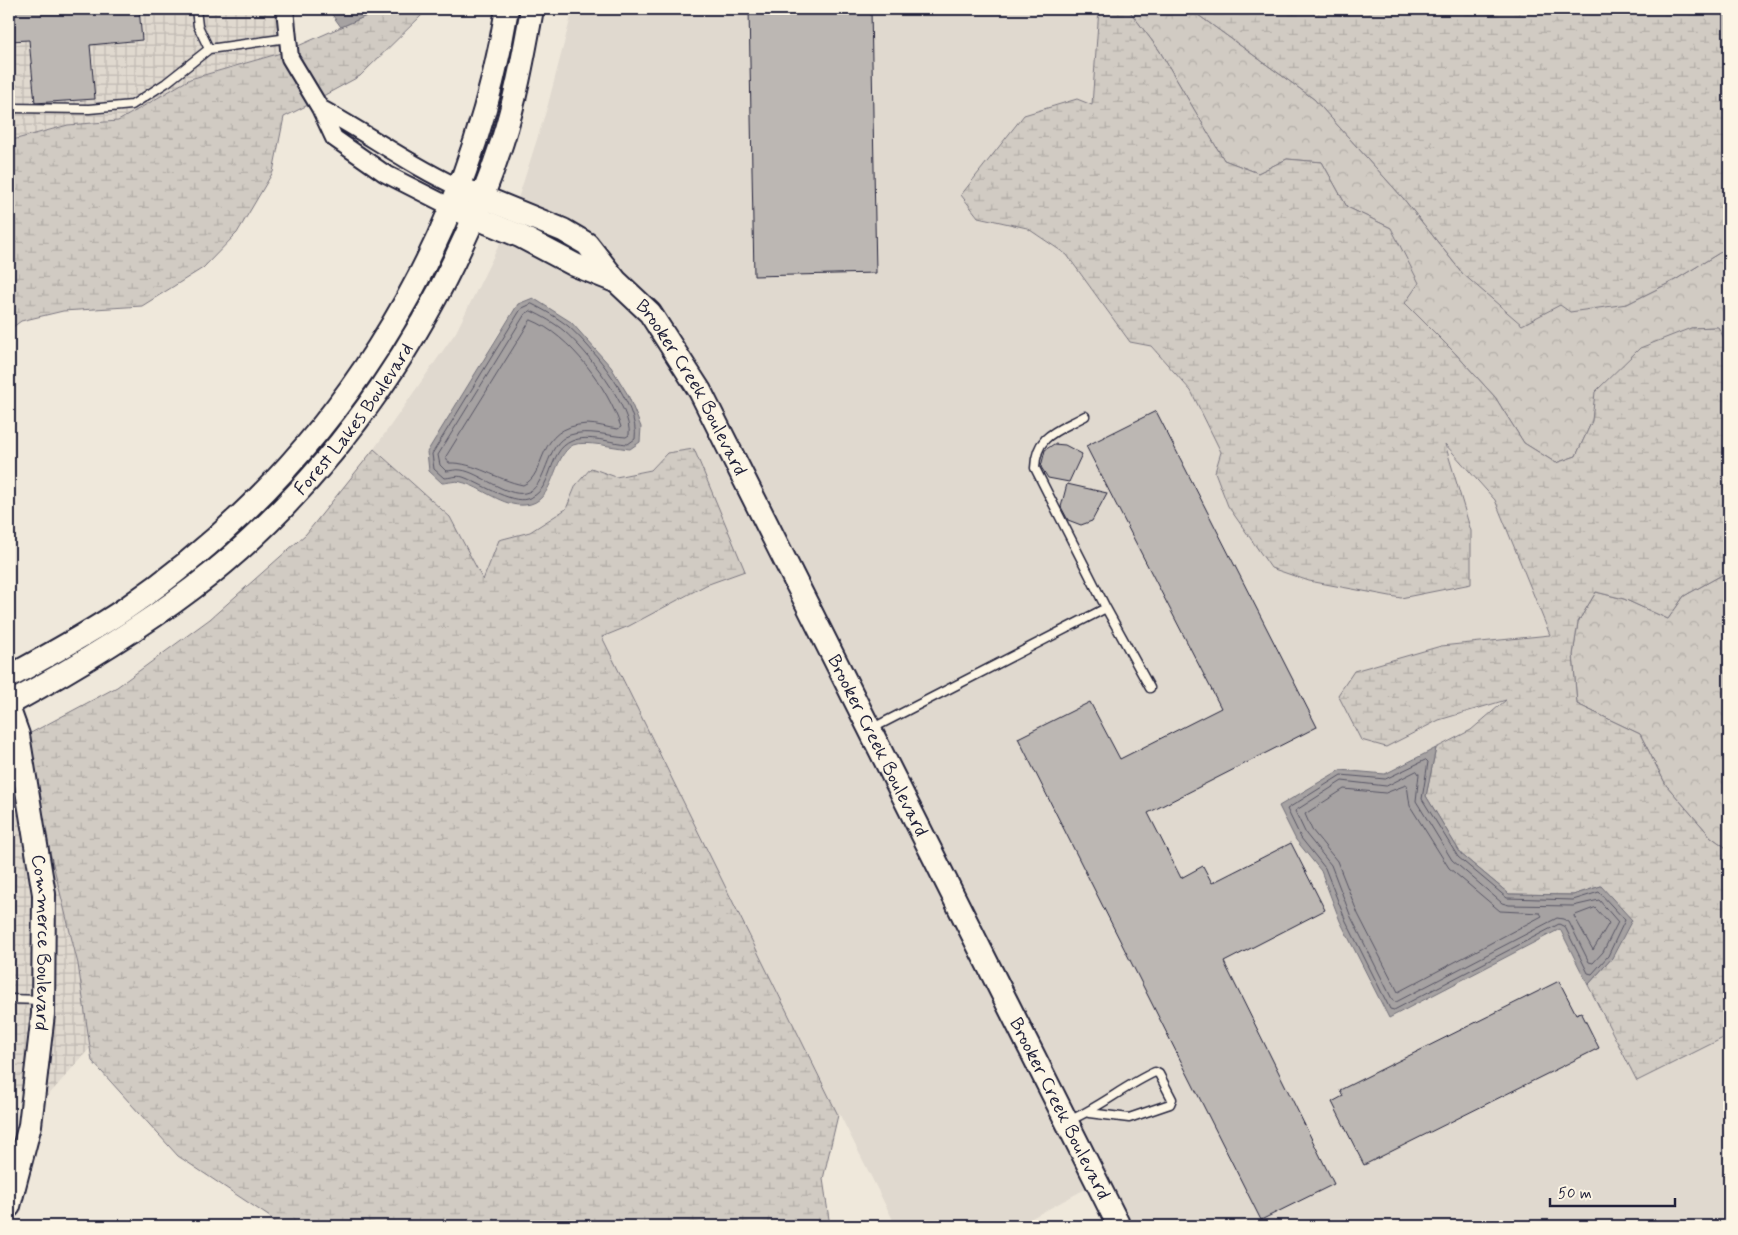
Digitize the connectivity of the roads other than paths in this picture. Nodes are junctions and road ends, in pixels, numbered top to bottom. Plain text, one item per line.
1 (196, 9) edge
2 (285, 9) edge
3 (507, 9) edge
4 (532, 9) edge
5 (288, 38) junction
6 (209, 50) junction
7 (9, 108) edge
8 (320, 108) junction
9 (455, 198) junction
10 (478, 208) junction
11 (1085, 416) dead end
12 (1106, 608) junction
13 (9, 676) edge
14 (1150, 688) dead end
15 (9, 704) edge
16 (9, 710) edge
17 (870, 730) junction
18 (9, 999) edge
19 (43, 1000) junction
20 (1089, 1113) junction
21 (1066, 1122) junction
22 (9, 1206) edge
23 (1119, 1226) edge

1 - 6 lane
2 - 5 street, Brooker Creek Boulevard
3 - 9 street, Forest Lakes Boulevard
4 - 10 street, Forest Lakes Boulevard
5 - 6 lane
5 - 8 street, Brooker Creek Boulevard
6 - 7 lane
8 - 9 street, Brooker Creek Boulevard
8 - 9 street, Brooker Creek Boulevard
9 - 10 street, Brooker Creek Boulevard
9 - 13 street, Forest Lakes Boulevard
10 - 15 street, Forest Lakes Boulevard
10 - 17 street, Brooker Creek Boulevard
11 - 12 lane
12 - 14 lane
12 - 17 lane
16 - 19 street, Commerce Boulevard
17 - 21 street, Brooker Creek Boulevard
18 - 19 lane
19 - 22 street, Commerce Boulevard
20 - 20 lane
20 - 21 lane
21 - 23 street, Brooker Creek Boulevard

